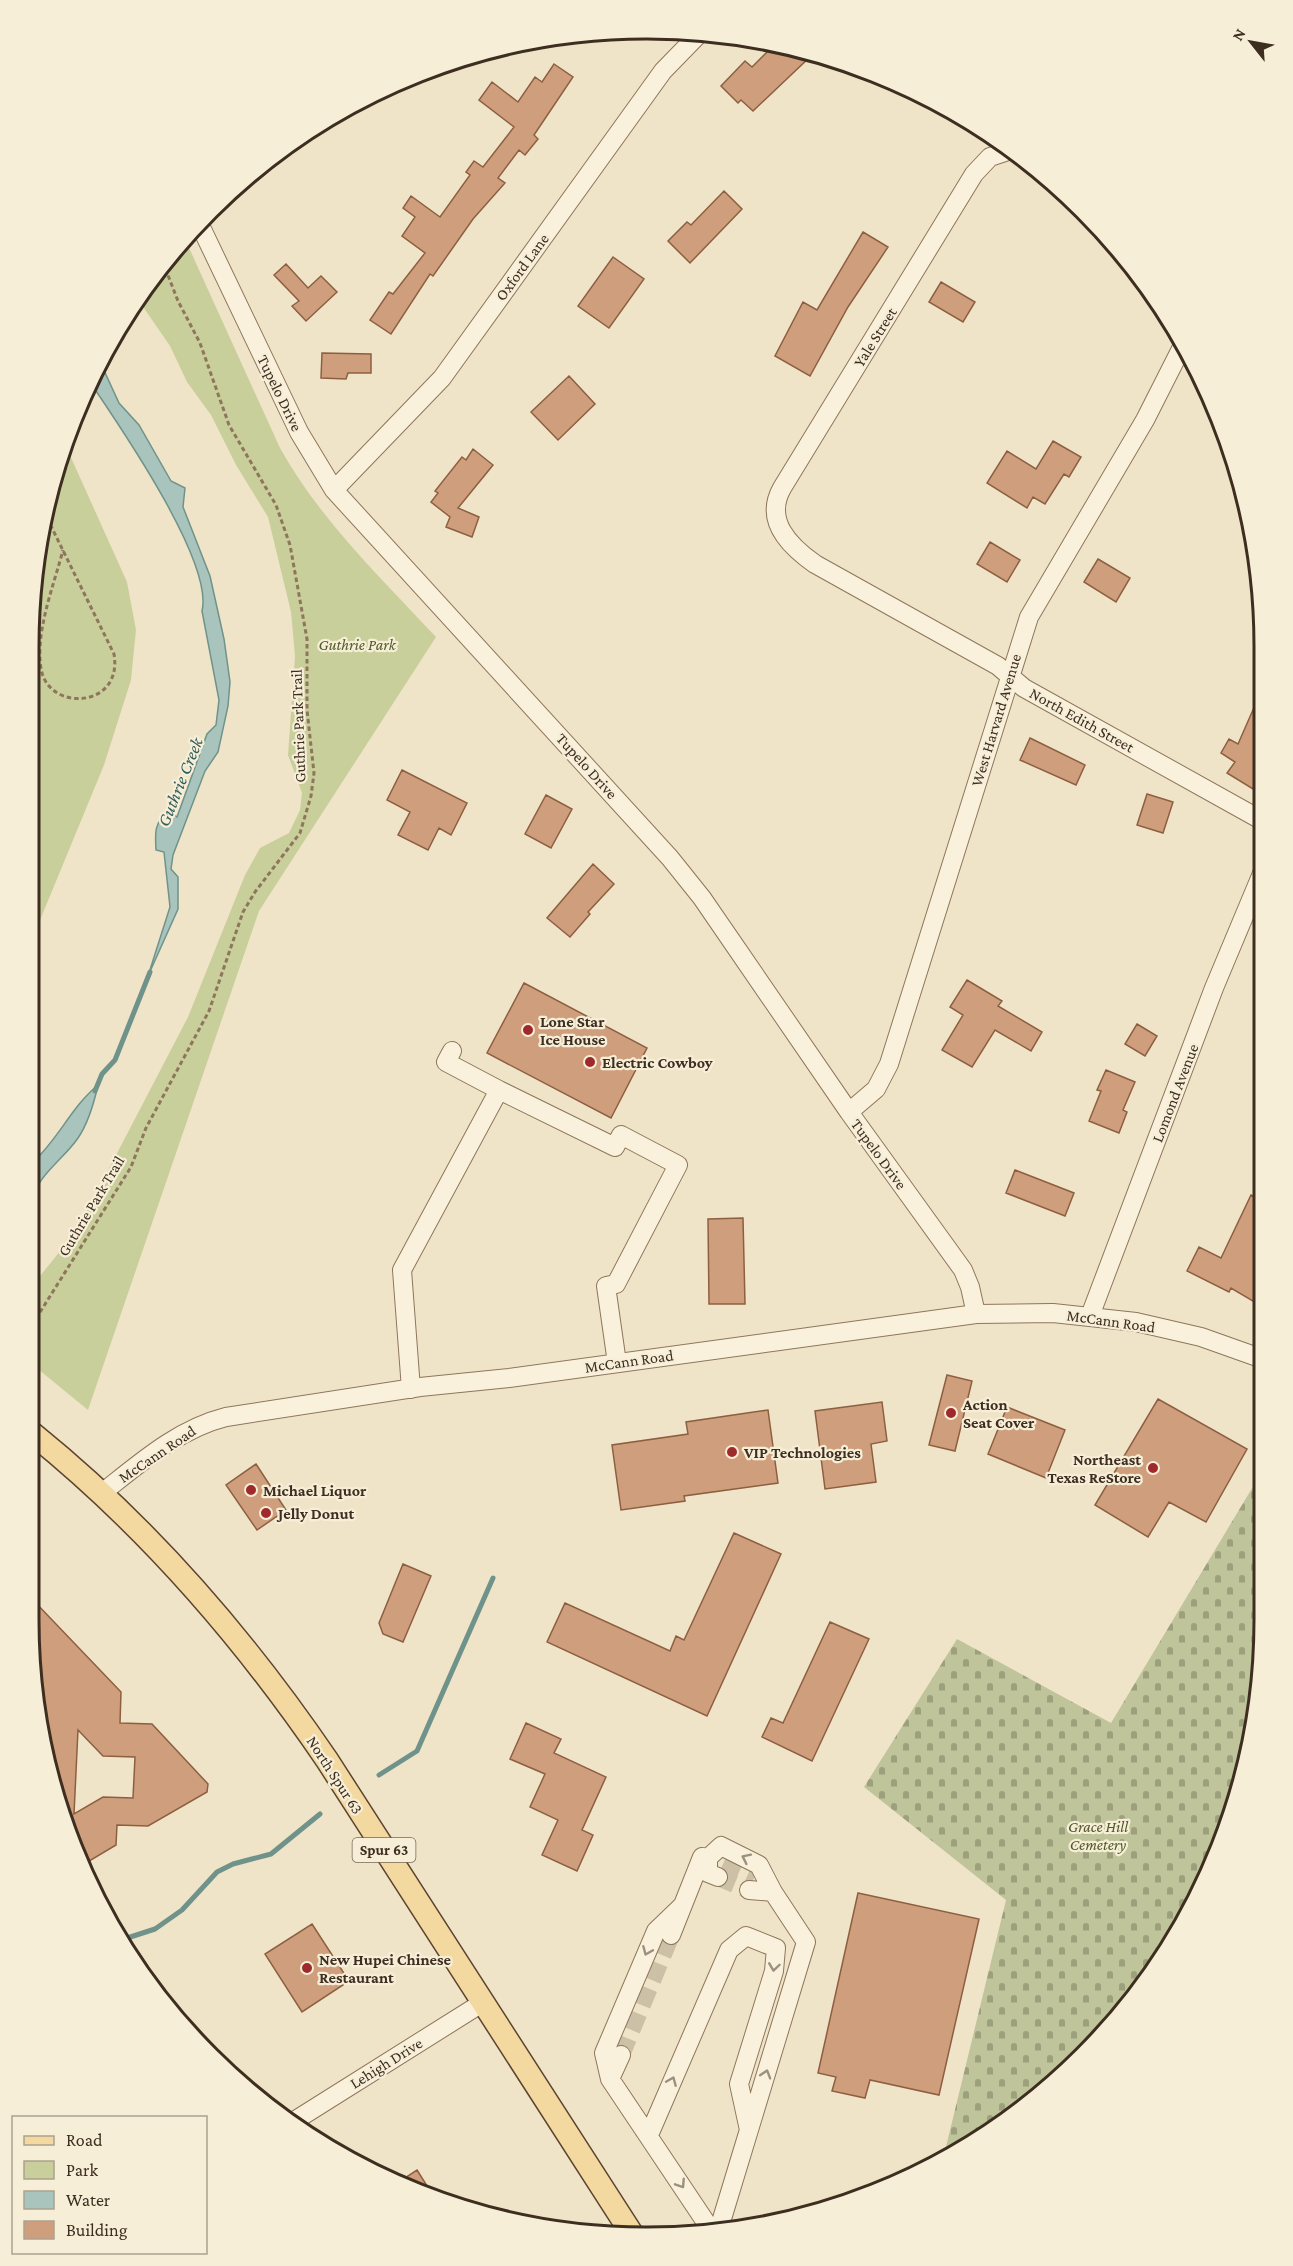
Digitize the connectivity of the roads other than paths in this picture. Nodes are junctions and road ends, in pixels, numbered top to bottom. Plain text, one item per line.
1 (693, 41) edge
2 (1000, 153) edge
3 (203, 232) edge
4 (1179, 354) edge
5 (334, 489) junction
6 (784, 536) joint
7 (1010, 676) junction
8 (1254, 816) edge
9 (1254, 892) edge
10 (452, 1051) dead end
11 (500, 1090) junction
12 (849, 1112) junction
13 (976, 1314) junction
14 (1090, 1316) junction
15 (1254, 1356) edge
16 (617, 1363) junction
17 (411, 1389) junction
18 (39, 1439) edge
19 (102, 1493) junction
20 (751, 1884) tunnel mouth
21 (773, 1892) junction
22 (682, 1906) junction
23 (671, 1935) tunnel mouth
24 (482, 2003) junction
25 (621, 2055) tunnel mouth
26 (610, 2079) junction
27 (299, 2118) edge
28 (749, 2130) junction
29 (649, 2135) junction
30 (721, 2223) edge
31 (707, 2224) edge
32 (627, 2227) edge

1 - 5 street, Oxford Lane
2 - 6 street, Yale Street
3 - 5 street, Tupelo Drive
4 - 7 street, West Harvard Avenue
5 - 12 street, Tupelo Drive
6 - 7 street, North Edith Street
7 - 8 street, North Edith Street
7 - 12 street, West Harvard Avenue
9 - 14 street, Lomond Avenue
10 - 11 street
11 - 16 street
11 - 17 street
12 - 13 street, Tupelo Drive
13 - 14 street, McCann Road
13 - 16 street, McCann Road
14 - 15 street, McCann Road
16 - 17 street, McCann Road
17 - 19 street, McCann Road
18 - 19 main road, McCann Road / Spur 63
19 - 24 main road, North Spur 63 / Spur 63
20 - 21 street
21 -> 22 street
28 -> 21 street
22 - 23 street
22 -> 26 street
24 - 27 street, Lehigh Drive
24 - 32 main road, North Spur 63 / Spur 63
25 - 26 street
26 - 29 street
29 -> 28 street
28 - 30 street
29 -> 31 street

